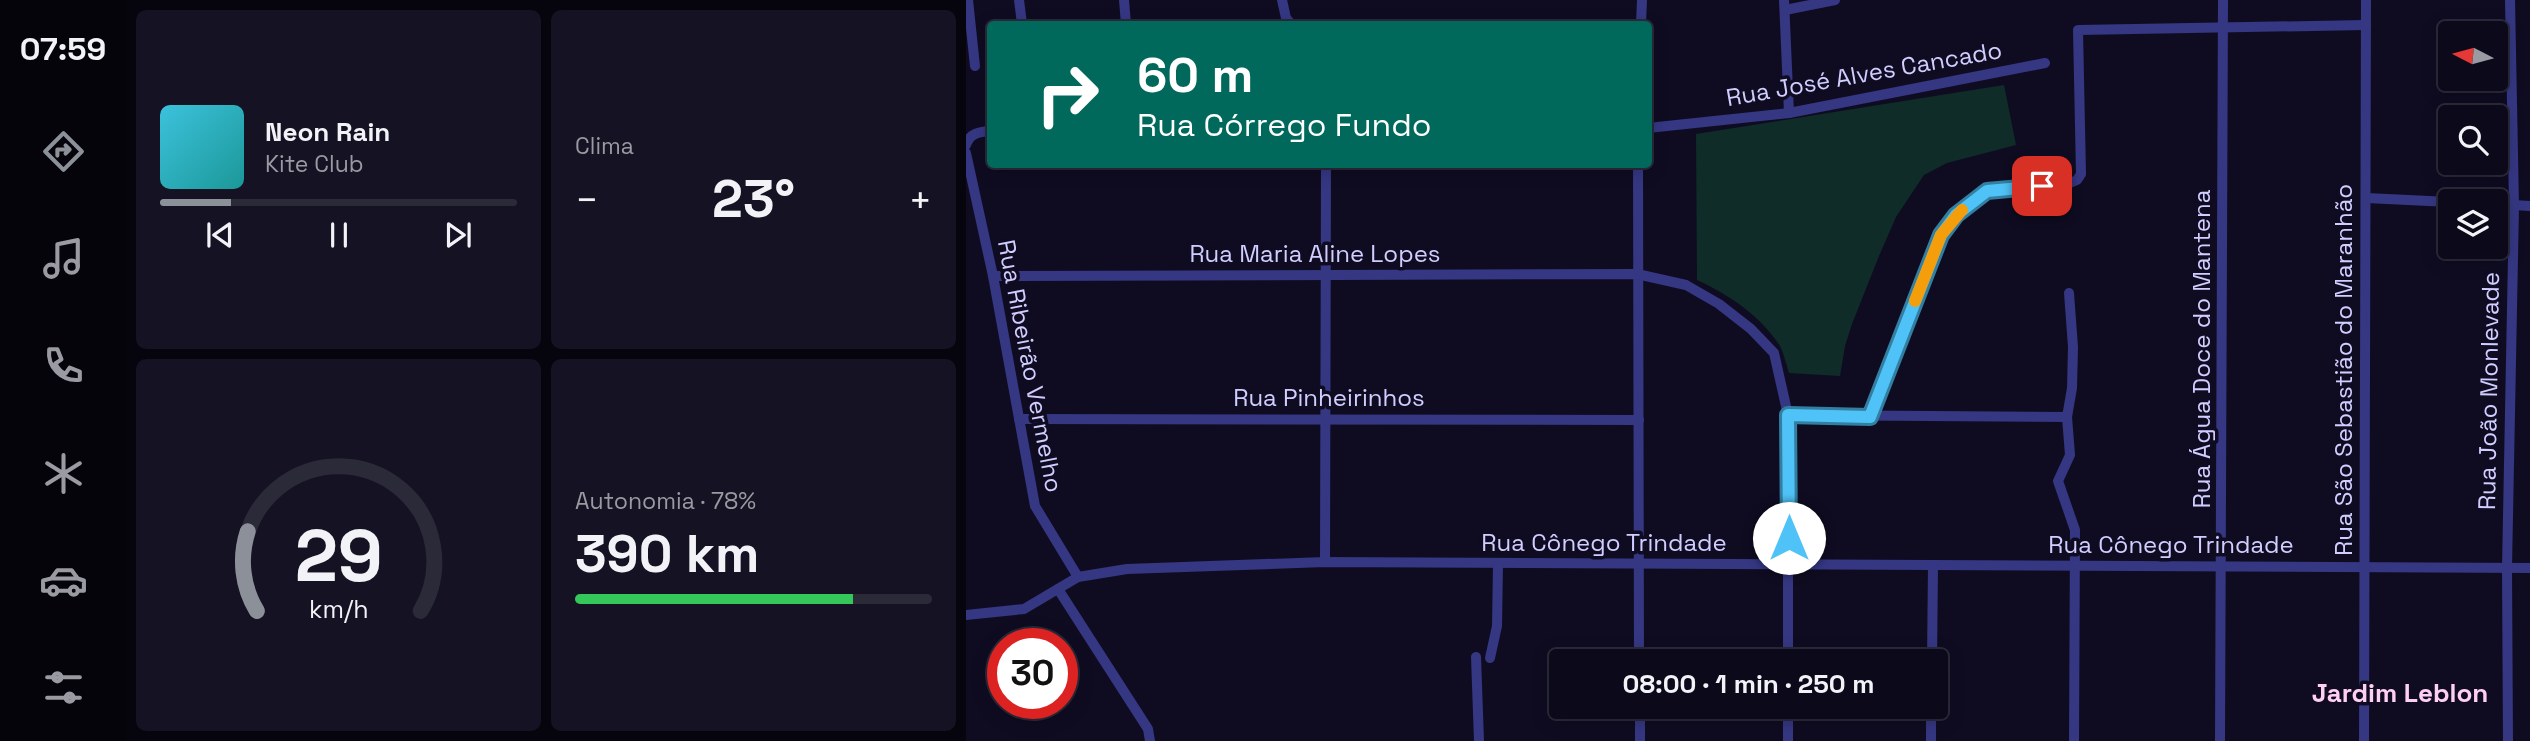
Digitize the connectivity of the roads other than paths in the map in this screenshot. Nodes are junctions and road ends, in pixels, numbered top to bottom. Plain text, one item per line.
1 (968, 0) edge
2 (1019, 0) edge
3 (1124, 0) edge
4 (1282, 0) edge
5 (1642, 0) edge
6 (1835, 0) edge
7 (2223, 0) edge
8 (2366, 0) edge
9 (2510, 0) edge
10 (1785, 5) edge
11 (1022, 21) edge
12 (1126, 21) edge
13 (1288, 21) edge
14 (1642, 21) edge
15 (2366, 25) junction
16 (2224, 27) junction
17 (2045, 63) dead end
18 (975, 66) dead end
19 (1789, 113) junction
20 (1652, 128) edge
21 (987, 131) edge
22 (968, 140) edge
23 (966, 153) edge
24 (1326, 168) edge
25 (1638, 168) edge
26 (2366, 198) junction
27 (2438, 201) edge
28 (2508, 205) edge
29 (2514, 205) junction
30 (2530, 206) edge
31 (1326, 274) junction
32 (1637, 274) junction
33 (993, 276) junction
34 (2069, 293) dead end
35 (1788, 415) junction
36 (1870, 417) junction
37 (2067, 417) junction
38 (1019, 419) junction
39 (1327, 419) junction
40 (1639, 420) junction
41 (1325, 562) junction
42 (1498, 564) junction
43 (1638, 564) junction
44 (1789, 565) junction
45 (1933, 565) junction
46 (2075, 566) junction
47 (2223, 567) junction
48 (2364, 567) junction
49 (2507, 568) junction
50 (2530, 568) edge
51 (1078, 577) junction
52 (1058, 589) junction
53 (966, 615) edge
54 (1639, 649) edge
55 (1788, 649) edge
56 (1932, 649) edge
57 (1476, 657) dead end
58 (1490, 658) dead end
59 (1640, 719) edge
60 (1788, 719) edge
61 (1931, 719) edge
62 (1150, 741) edge
63 (1479, 741) edge
64 (1640, 741) edge
65 (1788, 741) edge
66 (1931, 741) edge
67 (2074, 741) edge
68 (2220, 741) edge
69 (2364, 741) edge
70 (2508, 741) edge

1 - 18 street
2 - 11 street
3 - 12 street
4 - 13 street
5 - 14 street
6 - 10 street
7 - 16 street, Rua Água Doce do Mantena
8 - 15 street, Rua São Sebastião do Maranhão
9 - 29 street, Rua João Monlevade
10 - 19 street
15 - 16 street
15 - 26 street, Rua São Sebastião do Maranhão
16 - 36 street
16 - 47 street, Rua Água Doce do Mantena
17 - 19 street, Rua José Alves Cancado
19 - 20 street, Rua José Alves Cancado
21 - 22 street
23 - 33 street, Rua Ribeirão Vermelho
24 - 31 street
25 - 32 street
26 - 27 street
26 - 48 street, Rua São Sebastião do Maranhão
28 - 29 street
29 - 30 street
29 - 49 street, Rua João Monlevade
31 - 32 street, Rua Maria Aline Lopes
31 - 33 street, Rua Maria Aline Lopes
31 - 39 street
32 - 35 street, Rua Maria Aline Lopes
32 - 40 street
33 - 38 street, Rua Ribeirão Vermelho
34 - 37 street
35 - 36 street
35 - 44 street, Rua Maria Aline Lopes
36 - 37 street
37 - 46 street
38 - 39 street, Rua Pinheirinhos
38 - 51 street, Rua Ribeirão Vermelho
39 - 40 street, Rua Pinheirinhos
39 - 41 street
40 - 43 street
41 - 42 street, Rua Cônego Trindade
41 - 51 street, Rua Cônego Trindade
42 - 43 street, Rua Cônego Trindade
42 - 58 street
43 - 44 street, Rua Cônego Trindade
43 - 54 street
44 - 45 street, Rua Cônego Trindade
44 - 55 street, Rua Maria Aline Lopes
45 - 46 street, Rua Cônego Trindade
45 - 56 street
46 - 47 street, Rua Cônego Trindade
46 - 67 street
47 - 48 street, Rua Cônego Trindade
47 - 68 street, Rua Água Doce do Mantena
48 - 49 street, Rua Cônego Trindade
48 - 69 street, Rua São Sebastião do Maranhão
49 - 50 street, Rua Cônego Trindade
49 - 70 street, Rua João Monlevade
51 - 52 street, Rua Cônego Trindade
52 - 53 street, Rua Cônego Trindade
52 - 62 street
57 - 63 street
59 - 64 street
60 - 65 street
61 - 66 street

